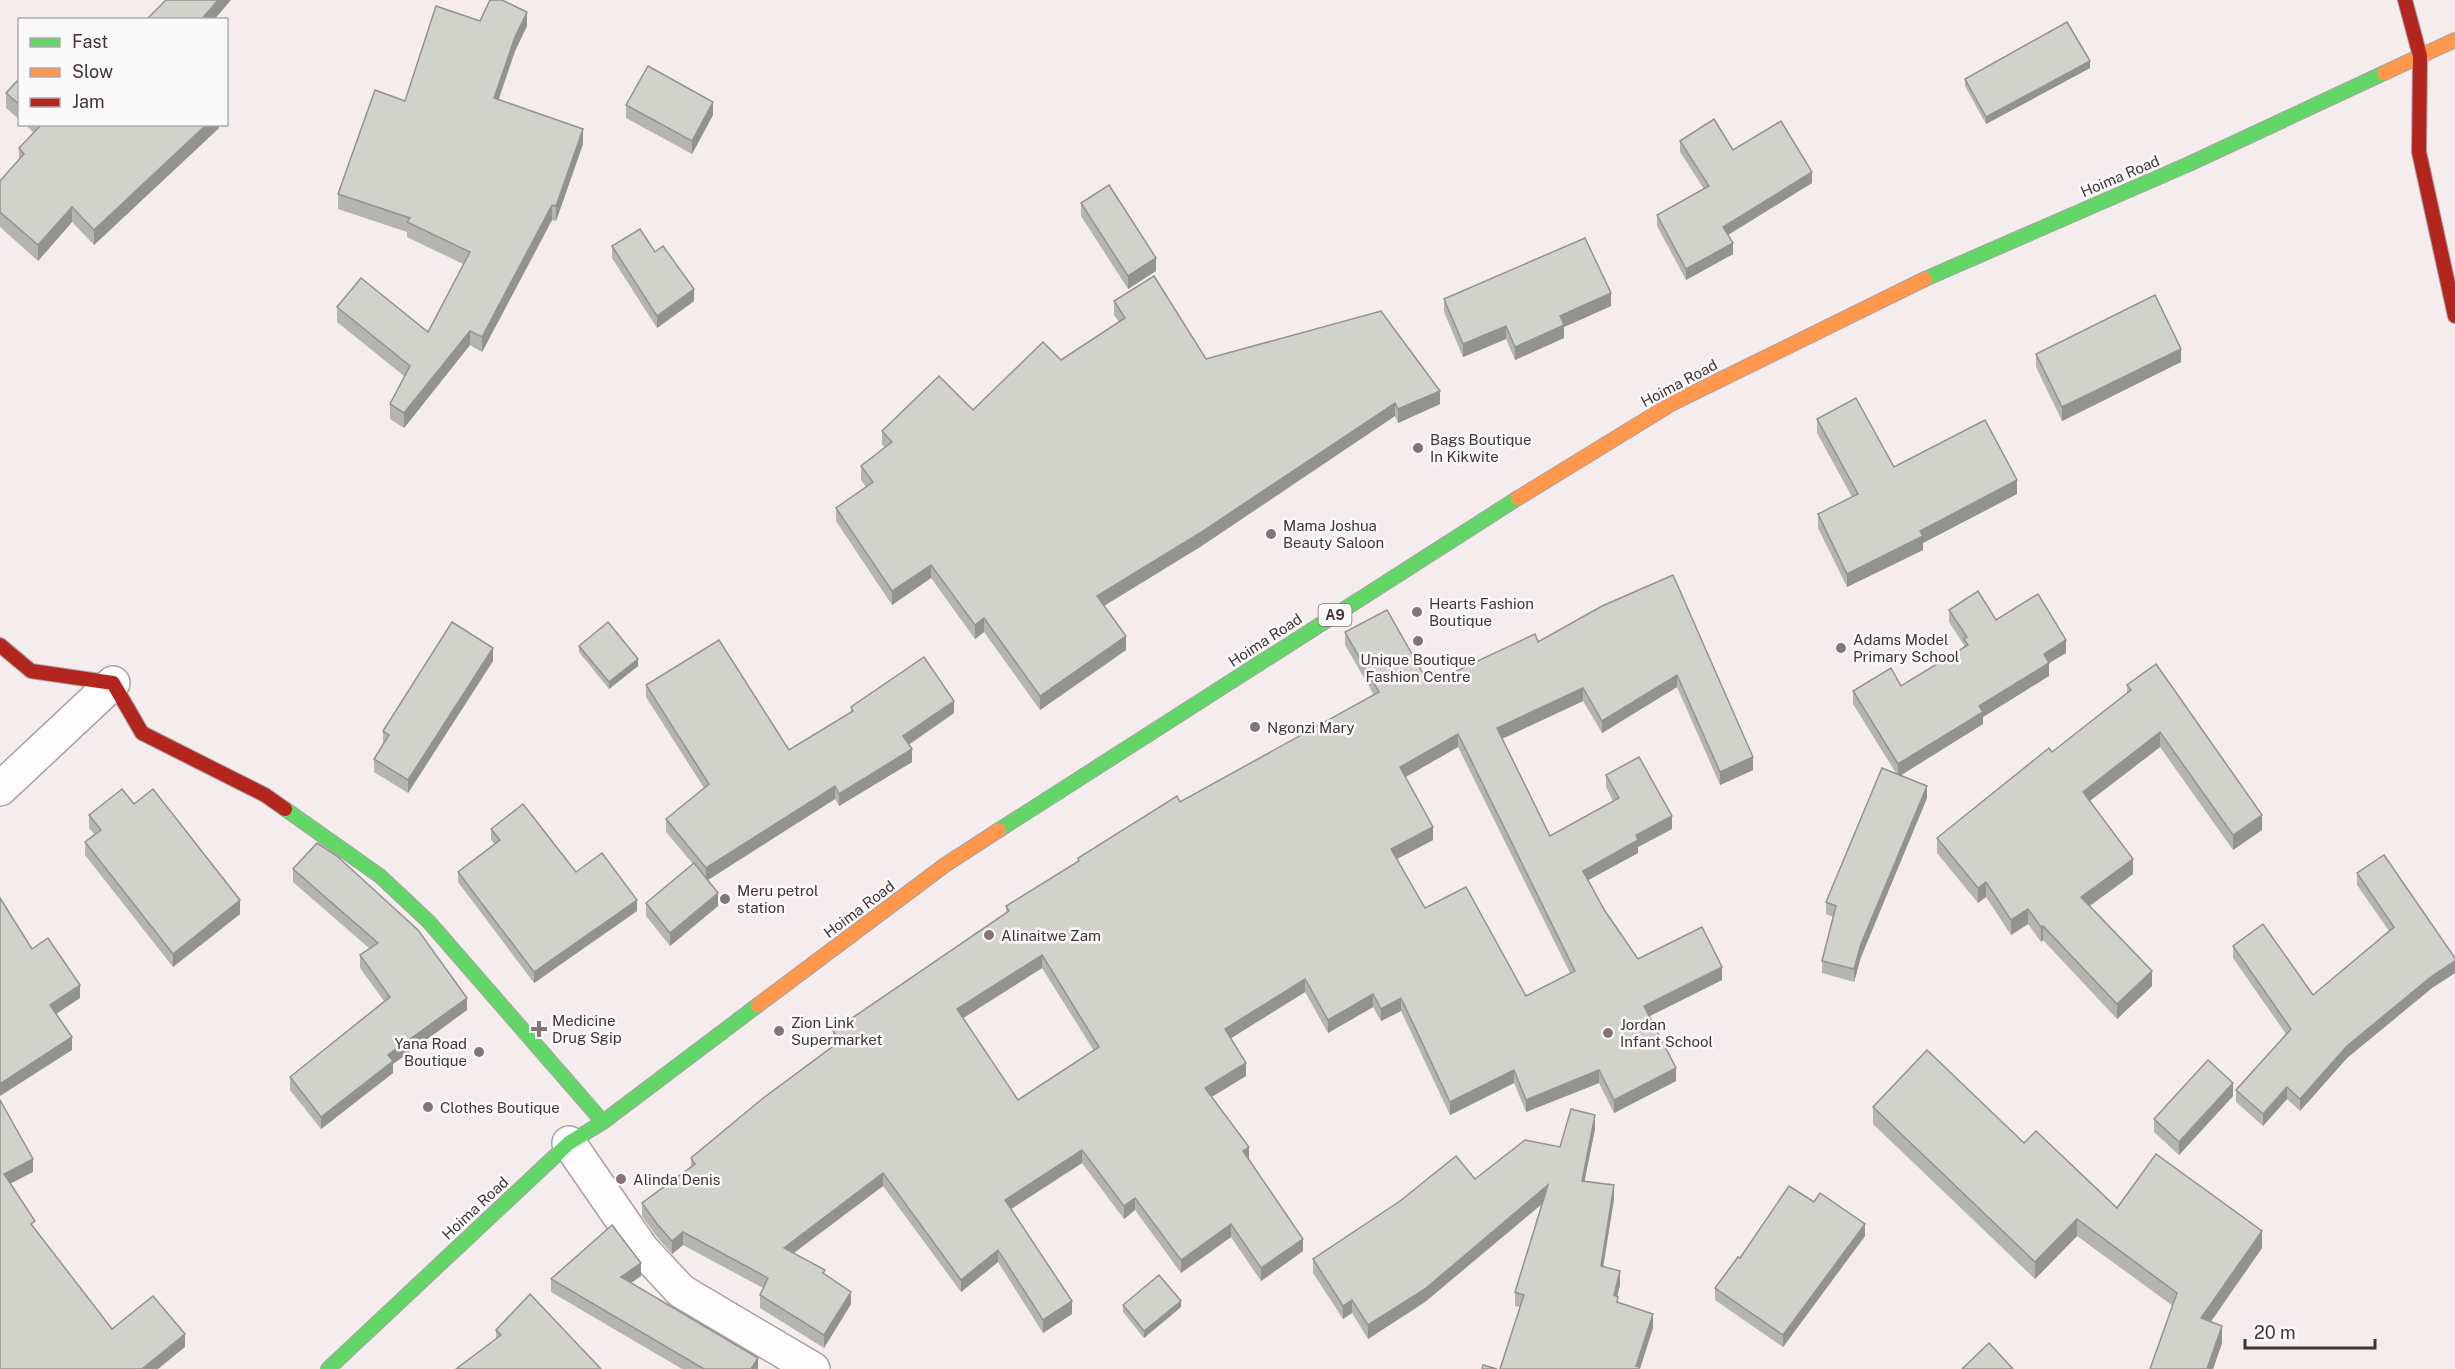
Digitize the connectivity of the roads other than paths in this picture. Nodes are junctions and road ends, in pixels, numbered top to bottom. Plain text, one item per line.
1 (2405, 0) edge
2 (2455, 40) edge
3 (2420, 56) junction
4 (2455, 316) edge
5 (0, 645) edge
6 (113, 683) junction
7 (0, 789) edge
8 (603, 1122) junction
9 (569, 1143) junction
10 (328, 1369) edge
11 (813, 1369) edge

1 - 3 main road
2 - 3 main road, Hoima Road / A9
3 - 4 main road
3 - 8 main road, Hoima Road / A9
5 - 6 main road
6 - 7 street
6 - 8 main road
8 - 9 main road, Hoima Road / A9
9 - 10 main road, Hoima Road / A9
9 - 11 street

